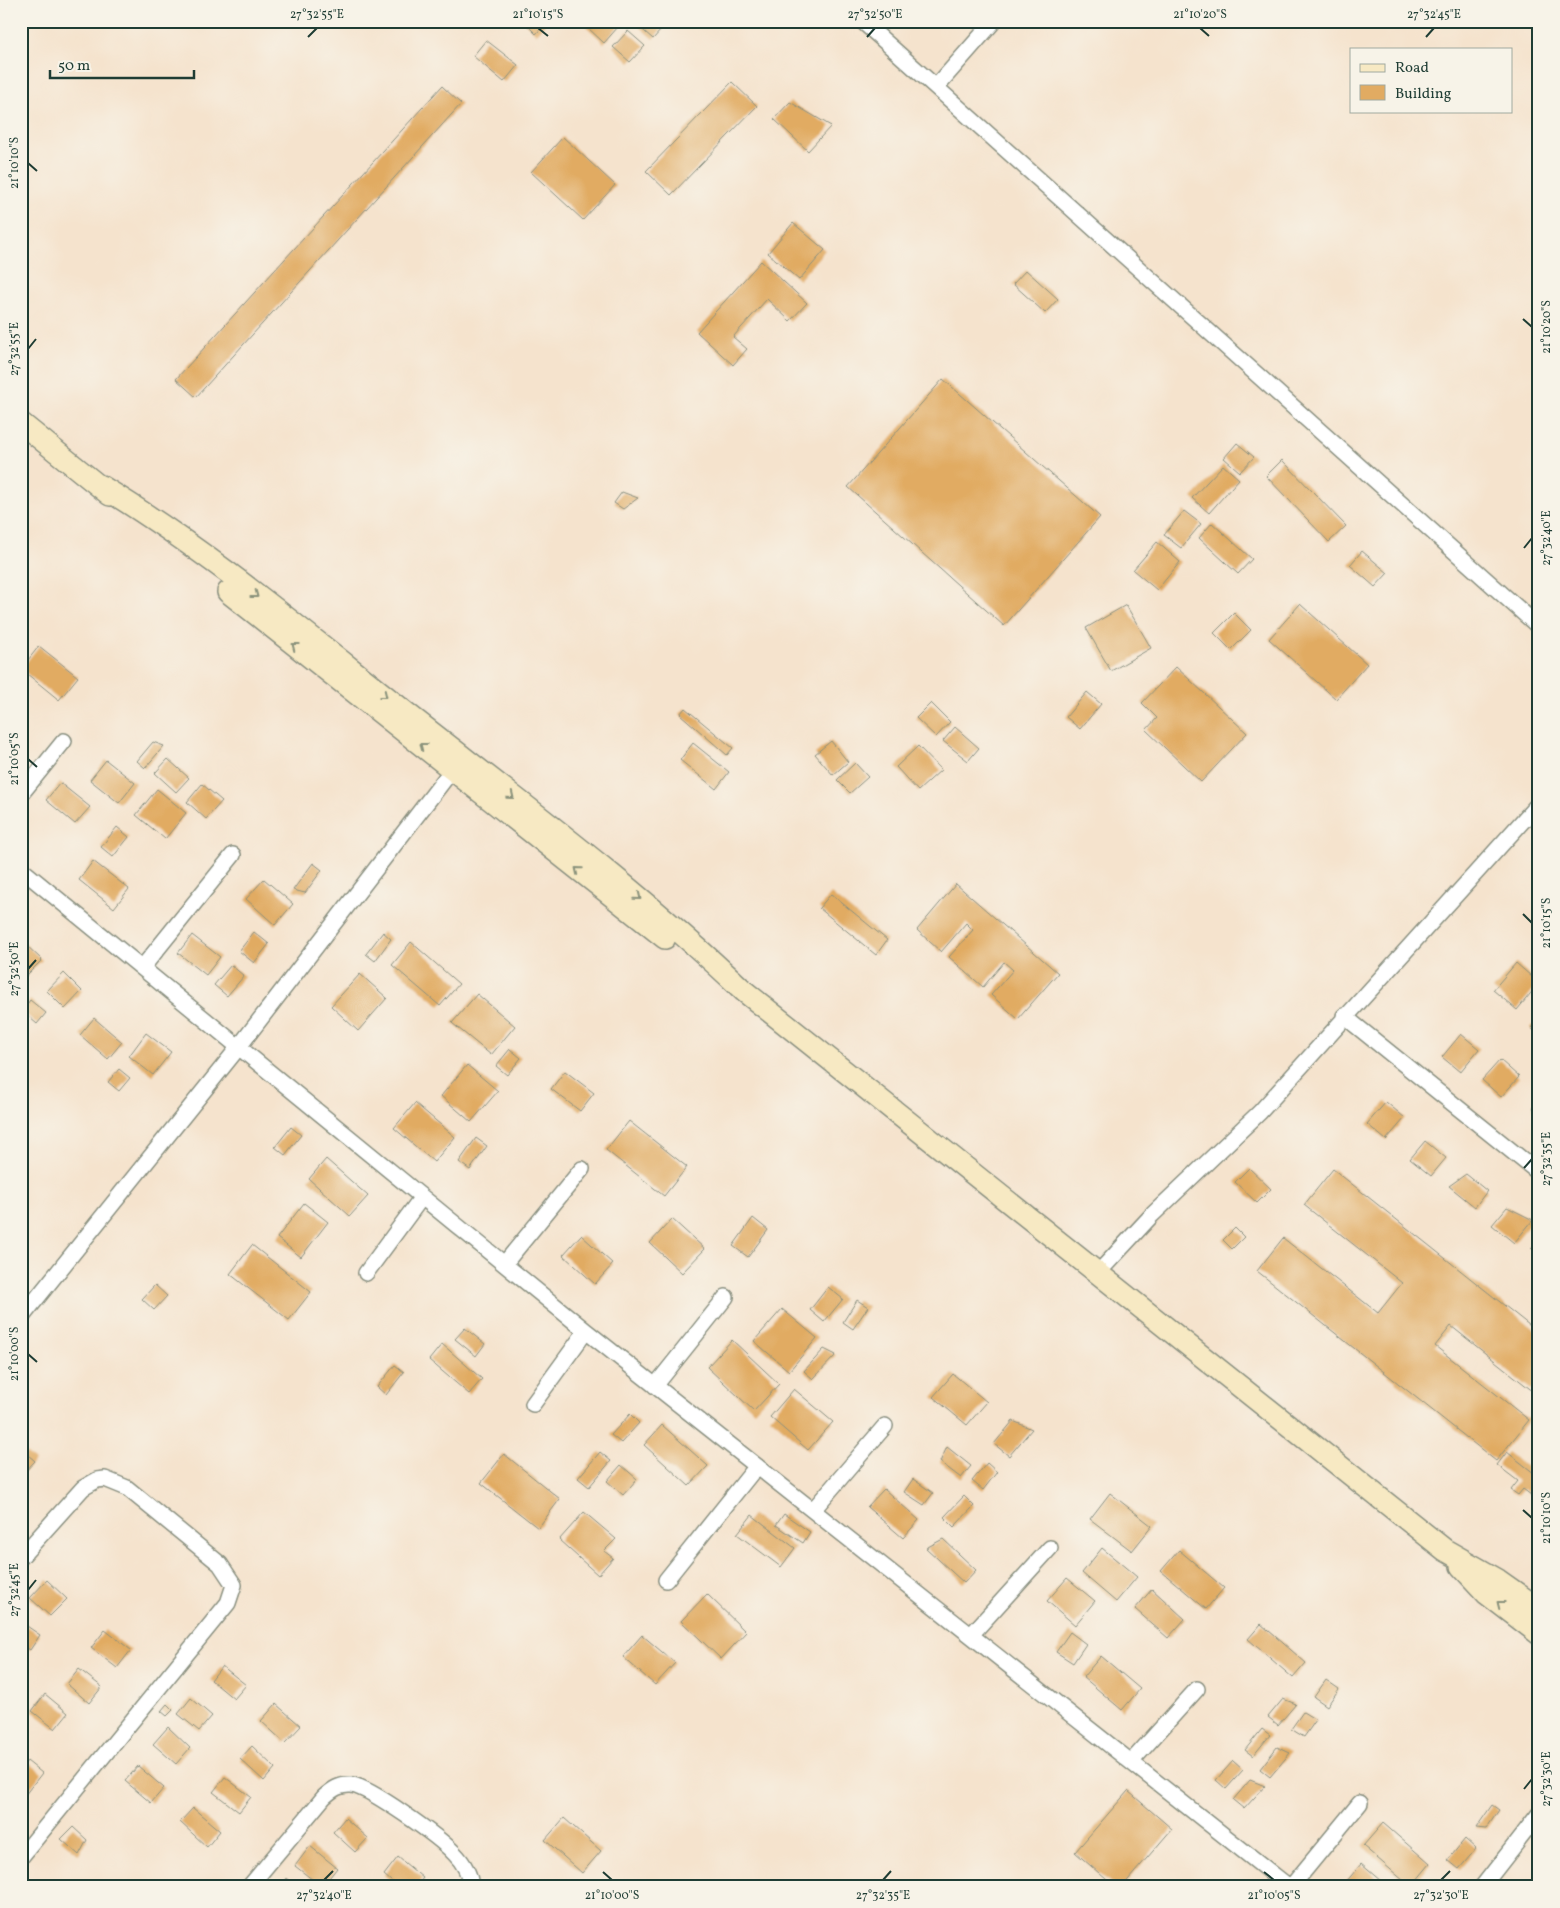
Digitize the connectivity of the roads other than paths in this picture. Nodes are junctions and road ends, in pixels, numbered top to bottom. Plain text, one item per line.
1 (862, 21) edge
2 (994, 21) edge
3 (936, 87) junction
4 (21, 423) edge
5 (1539, 627) edge
6 (64, 741) dead end
7 (457, 763) junction
8 (21, 794) edge
9 (1539, 802) edge
10 (233, 855) dead end
11 (21, 869) edge
12 (142, 968) junction
13 (1344, 1016) junction
14 (238, 1048) junction
15 (582, 1169) dead end
16 (1539, 1174) edge
17 (422, 1196) junction
18 (505, 1264) junction
19 (366, 1273) dead end
20 (1097, 1274) junction
21 (726, 1297) dead end
22 (21, 1318) edge
23 (586, 1331) junction
24 (655, 1386) junction
25 (533, 1404) dead end
26 (885, 1426) dead end
27 (757, 1466) junction
28 (813, 1510) junction
29 (1050, 1548) dead end
30 (1446, 1550) junction
31 (21, 1557) edge
32 (666, 1580) dead end
33 (1539, 1609) edge
34 (1539, 1634) edge
35 (971, 1635) junction
36 (1197, 1689) dead end
37 (1131, 1762) junction
38 (1360, 1803) dead end
39 (1539, 1814) edge
40 (21, 1857) edge
41 (249, 1887) edge
42 (471, 1887) edge
43 (1290, 1887) edge
44 (1482, 1887) edge

1 - 3 street
2 - 3 street
3 - 5 street
4 - 7 main road
6 - 8 street
7 - 14 street
7 - 20 main road
9 - 13 street
10 - 12 street
11 - 12 street
12 - 14 street
13 - 16 street
13 - 20 street
14 - 17 street
14 - 22 street
15 - 18 street
17 - 18 street
17 - 19 street
18 - 23 street
20 - 30 main road
21 - 24 street
23 - 24 street
23 - 25 street
24 - 27 street
26 - 28 street
27 - 28 street
27 - 32 street
28 - 35 street
29 - 35 street
30 - 33 main road
34 -> 30 main road
31 - 40 street
35 - 37 street
36 - 37 street
37 - 43 street
38 - 43 street
39 - 44 street
41 - 42 street

